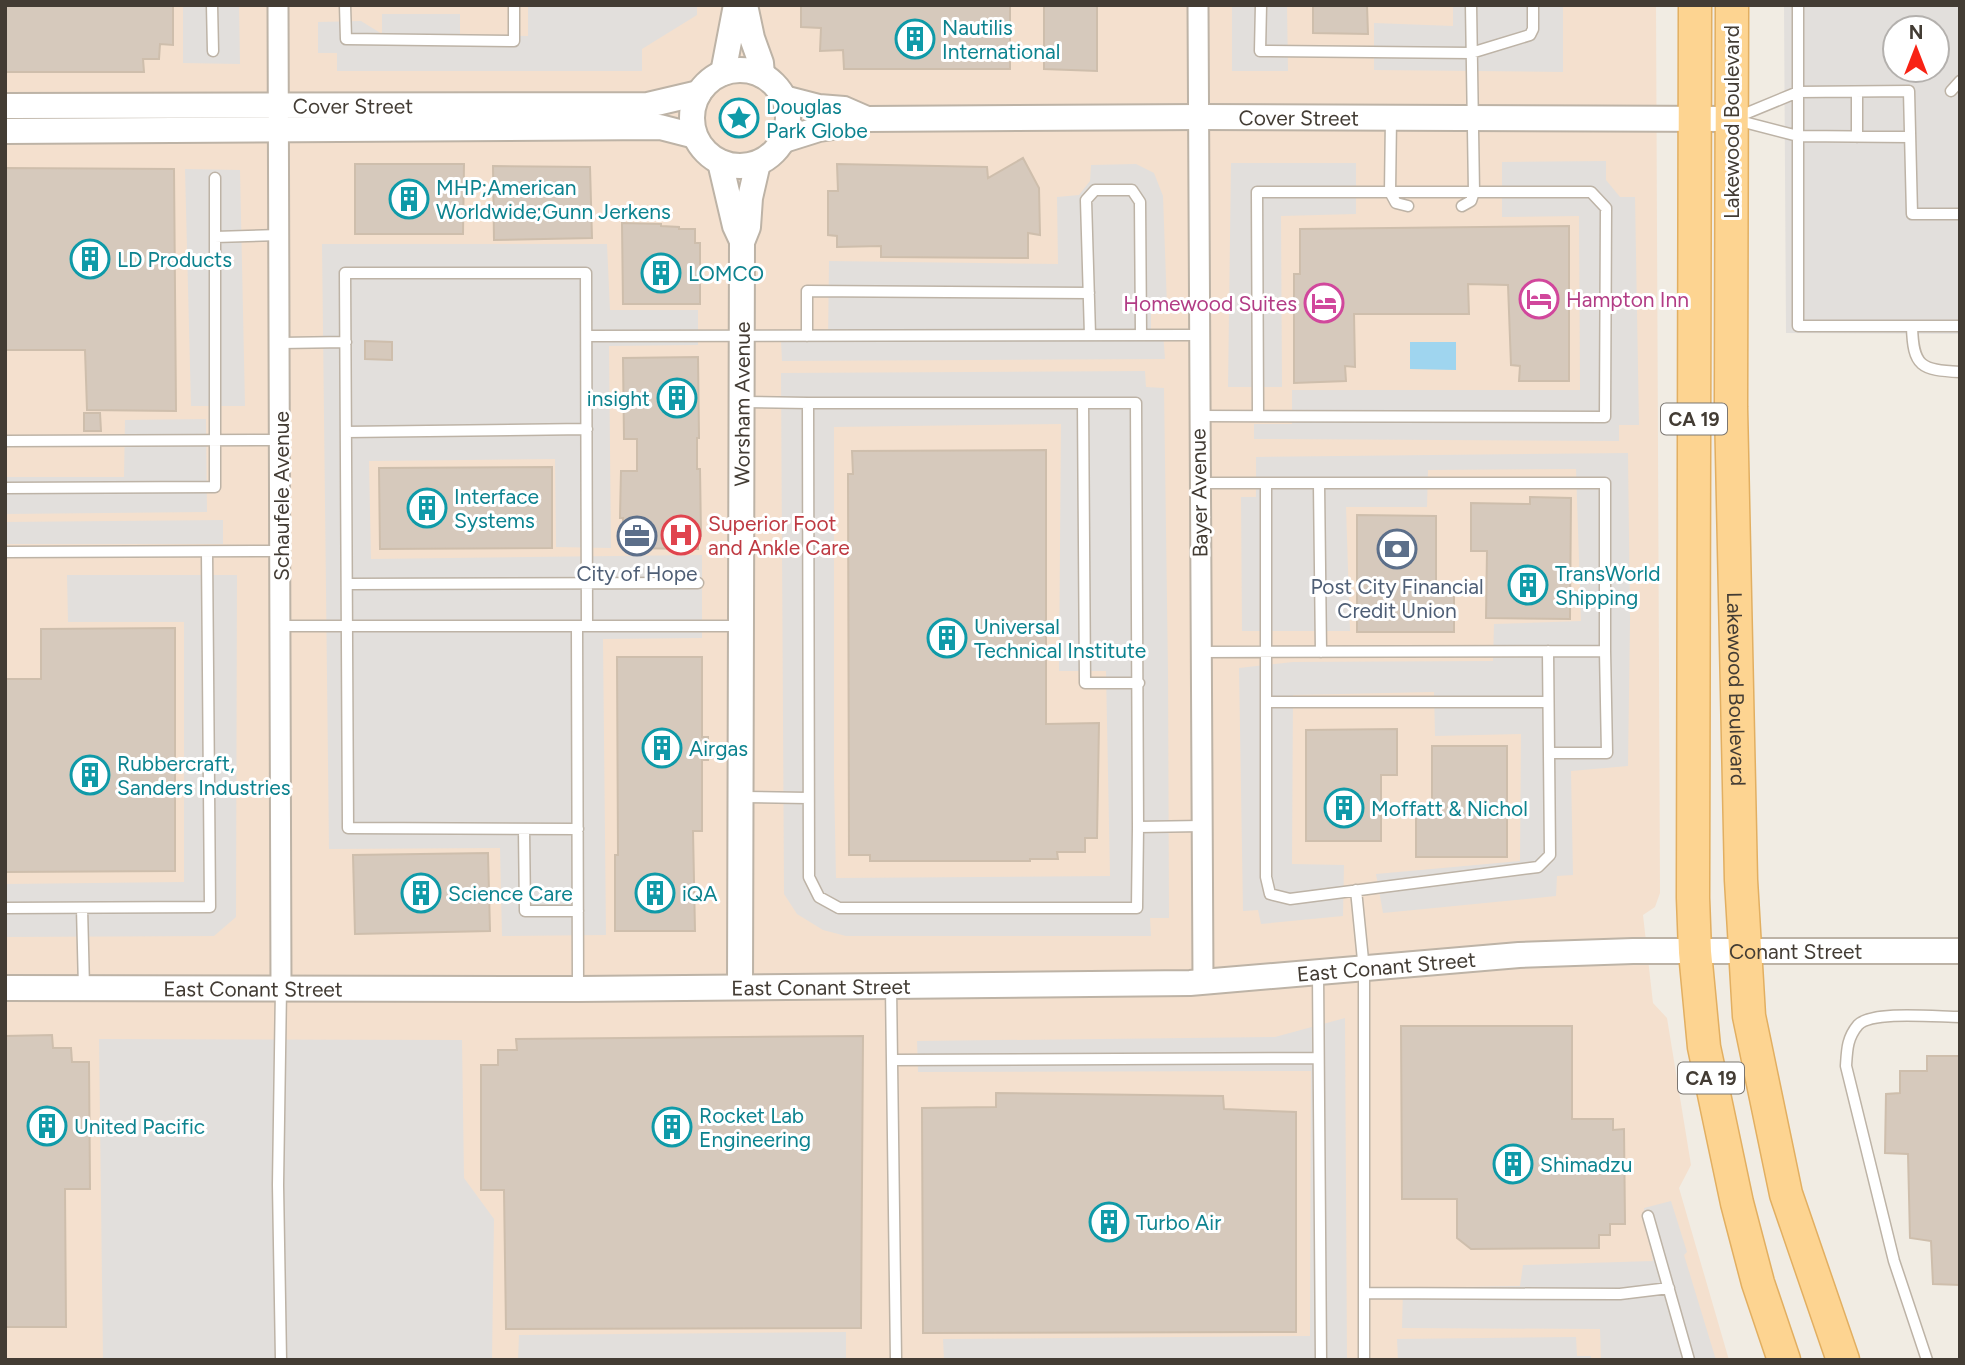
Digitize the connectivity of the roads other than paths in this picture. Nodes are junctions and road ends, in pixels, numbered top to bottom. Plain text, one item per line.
1 (212, 5) edge
2 (278, 5) edge
3 (345, 5) edge
4 (514, 5) edge
5 (736, 5) edge
6 (745, 5) edge
7 (1198, 5) edge
8 (1261, 5) edge
9 (1471, 5) edge
10 (1533, 5) edge
11 (1695, 5) edge
12 (1732, 5) edge
13 (1798, 5) edge
14 (212, 51) dead end
15 (1471, 53) junction
16 (723, 73) junction
17 (762, 75) junction
18 (1960, 81) edge
19 (1951, 91) dead end
20 (1798, 92) junction
21 (1857, 92) junction
22 (699, 93) junction
23 (784, 98) junction
24 (5, 106) edge
25 (1200, 117) junction
26 (1391, 118) junction
27 (1473, 118) junction
28 (1694, 118) junction
29 (280, 119) junction
30 (867, 119) junction
31 (1732, 119) junction
32 (5, 131) edge
33 (695, 136) junction
34 (1798, 136) junction
35 (1857, 137) junction
36 (1909, 137) junction
37 (784, 140) junction
38 (720, 162) junction
39 (758, 163) junction
40 (215, 178) dead end
41 (1390, 192) junction
42 (1474, 192) junction
43 (1408, 206) dead end
44 (1462, 206) dead end
45 (1960, 214) edge
46 (280, 235) junction
47 (215, 237) junction
48 (742, 242) junction
49 (1089, 293) junction
50 (1912, 326) junction
51 (1960, 326) edge
52 (807, 335) junction
53 (1090, 335) junction
54 (1141, 335) junction
55 (1199, 335) junction
56 (741, 336) junction
57 (587, 337) junction
58 (345, 342) junction
59 (281, 344) junction
60 (1960, 372) edge
61 (741, 402) junction
62 (807, 403) junction
63 (1083, 403) junction
64 (1258, 415) junction
65 (1198, 416) junction
66 (587, 429) junction
67 (346, 432) junction
68 (215, 440) junction
69 (281, 440) junction
70 (5, 441) edge
71 (1199, 483) junction
72 (1266, 483) junction
73 (1319, 484) junction
74 (5, 488) edge
75 (281, 551) junction
76 (5, 552) edge
77 (208, 552) junction
78 (587, 583) junction
79 (698, 583) dead end
80 (347, 584) junction
81 (282, 626) junction
82 (347, 626) junction
83 (582, 626) junction
84 (740, 626) junction
85 (1267, 651) junction
86 (1548, 651) junction
87 (1605, 651) junction
88 (1200, 652) junction
89 (1321, 652) junction
90 (1139, 683) junction
91 (1267, 702) junction
92 (1548, 702) junction
93 (1549, 753) junction
94 (739, 797) junction
95 (807, 798) junction
96 (1202, 826) junction
97 (1138, 827) junction
98 (524, 829) junction
99 (578, 829) junction
100 (1356, 890) junction
101 (5, 908) edge
102 (82, 908) junction
103 (578, 911) junction
104 (1633, 951) joint
105 (1960, 951) edge
106 (1695, 952) junction
107 (1744, 952) junction
108 (1364, 970) junction
109 (1318, 973) junction
110 (1203, 982) junction
111 (281, 987) junction
112 (740, 987) junction
113 (891, 987) junction
114 (5, 988) edge
115 (84, 988) junction
116 (578, 989) junction
117 (1960, 1017) edge
118 (1318, 1058) junction
119 (892, 1060) junction
120 (1648, 1216) dead end
121 (1669, 1288) junction
122 (1364, 1293) junction
123 (281, 1360) edge
124 (895, 1360) edge
125 (1321, 1360) edge
126 (1364, 1360) edge
127 (1689, 1360) edge
128 (1784, 1360) edge
129 (1843, 1360) edge
130 (1927, 1360) edge

1 - 14 lane
2 - 29 street, Schaufele Avenue
3 - 4 lane
5 - 16 street
6 - 17 street
7 - 25 street, Bayer Avenue
8 - 15 lane
9 - 15 lane
10 - 15 lane
11 - 28 main road, Lakewood Boulevard / CA 19
12 - 31 main road, Lakewood Boulevard / CA 19
13 - 20 lane
15 - 27 lane
16 - 17 street
16 - 22 street
17 - 23 street
18 - 19 lane
20 - 21 lane
20 - 31 lane
20 - 34 lane
21 - 35 lane
21 - 36 lane
22 - 29 street, Cover Street
22 - 33 street
23 - 30 street, Cover Street
23 - 37 street
24 - 29 street, Cover Street
25 - 26 street, Cover Street
25 - 30 street, Cover Street
25 - 55 street, Bayer Avenue
26 - 27 street, Cover Street
26 - 41 lane
27 - 28 street, Cover Street
27 - 42 lane
28 - 31 street, Cover Street
28 - 106 main road, Lakewood Boulevard / CA 19
29 - 32 street, Cover Street
29 - 33 street, Cover Street
29 - 46 street, Schaufele Avenue
30 - 37 street, Cover Street
31 - 34 lane
31 - 107 main road, Lakewood Boulevard / CA 19
33 - 38 street
34 - 35 lane
34 - 50 lane
35 - 36 lane
36 - 45 lane
37 - 39 street
38 - 39 street
38 - 48 street, Worsham Avenue
39 - 48 street, Worsham Avenue
40 - 47 lane
41 - 42 lane
41 - 43 lane
41 - 64 lane
42 - 44 lane
42 - 64 lane
46 - 47 lane
46 - 59 street, Schaufele Avenue
47 - 68 lane
48 - 56 street, Worsham Avenue
49 - 52 lane
49 - 53 lane
49 - 54 lane
50 - 51 lane
50 - 60 lane
52 - 53 lane
52 - 56 lane
53 - 54 lane
54 - 55 lane
55 - 65 street, Bayer Avenue
56 - 57 lane
56 - 61 street, Worsham Avenue
57 - 58 lane
57 - 66 lane
58 - 59 lane
58 - 67 lane
59 - 69 street, Schaufele Avenue
61 - 62 lane
61 - 84 street, Worsham Avenue
62 - 63 lane
62 - 95 lane
63 - 90 lane
63 - 90 lane
64 - 65 lane
65 - 71 street, Bayer Avenue
66 - 67 lane
66 - 78 lane
67 - 80 lane
68 - 69 lane
68 - 70 lane
68 - 74 lane
69 - 75 street, Schaufele Avenue
71 - 72 lane
71 - 88 street, Bayer Avenue
72 - 73 lane
72 - 85 lane
73 - 87 lane
73 - 89 lane
75 - 77 lane
75 - 81 street, Schaufele Avenue
76 - 77 lane
77 - 102 lane
78 - 79 lane
78 - 80 lane
78 - 83 lane
80 - 82 lane
81 - 82 lane
81 - 111 street, Schaufele Avenue
82 - 83 lane
82 - 98 lane
83 - 84 lane
83 - 99 lane
84 - 94 street, Worsham Avenue
85 - 88 lane
85 - 89 lane
85 - 91 lane
86 - 87 lane
86 - 89 lane
86 - 92 lane
87 - 93 lane
88 - 96 street, Bayer Avenue
90 - 97 lane
91 - 92 lane
91 - 100 lane
92 - 93 lane
93 - 100 lane
94 - 95 lane
94 - 112 street, Worsham Avenue
95 - 97 lane
96 - 97 lane
96 - 110 street, Bayer Avenue
98 - 99 lane
98 - 103 lane
99 - 103 lane
100 - 108 lane
101 - 102 lane
102 - 115 lane
103 - 116 lane
104 - 106 street, Conant Street
104 - 108 street, East Conant Street
105 - 107 street, Conant Street
106 - 107 street, Conant Street
106 - 128 main road, Lakewood Boulevard / CA 19
107 - 129 main road, Lakewood Boulevard / CA 19
108 - 109 street, East Conant Street
108 - 122 lane
109 - 110 street, East Conant Street
109 - 118 lane
110 - 113 street, East Conant Street
111 - 115 street, East Conant Street
111 - 116 street, East Conant Street
111 - 123 lane
112 - 113 street, East Conant Street
112 - 116 street, East Conant Street
113 - 119 lane
114 - 115 street, East Conant Street
117 - 130 lane
118 - 119 lane
118 - 125 lane
119 - 124 lane
120 - 121 lane
121 - 122 lane
121 - 127 lane
122 - 126 lane

